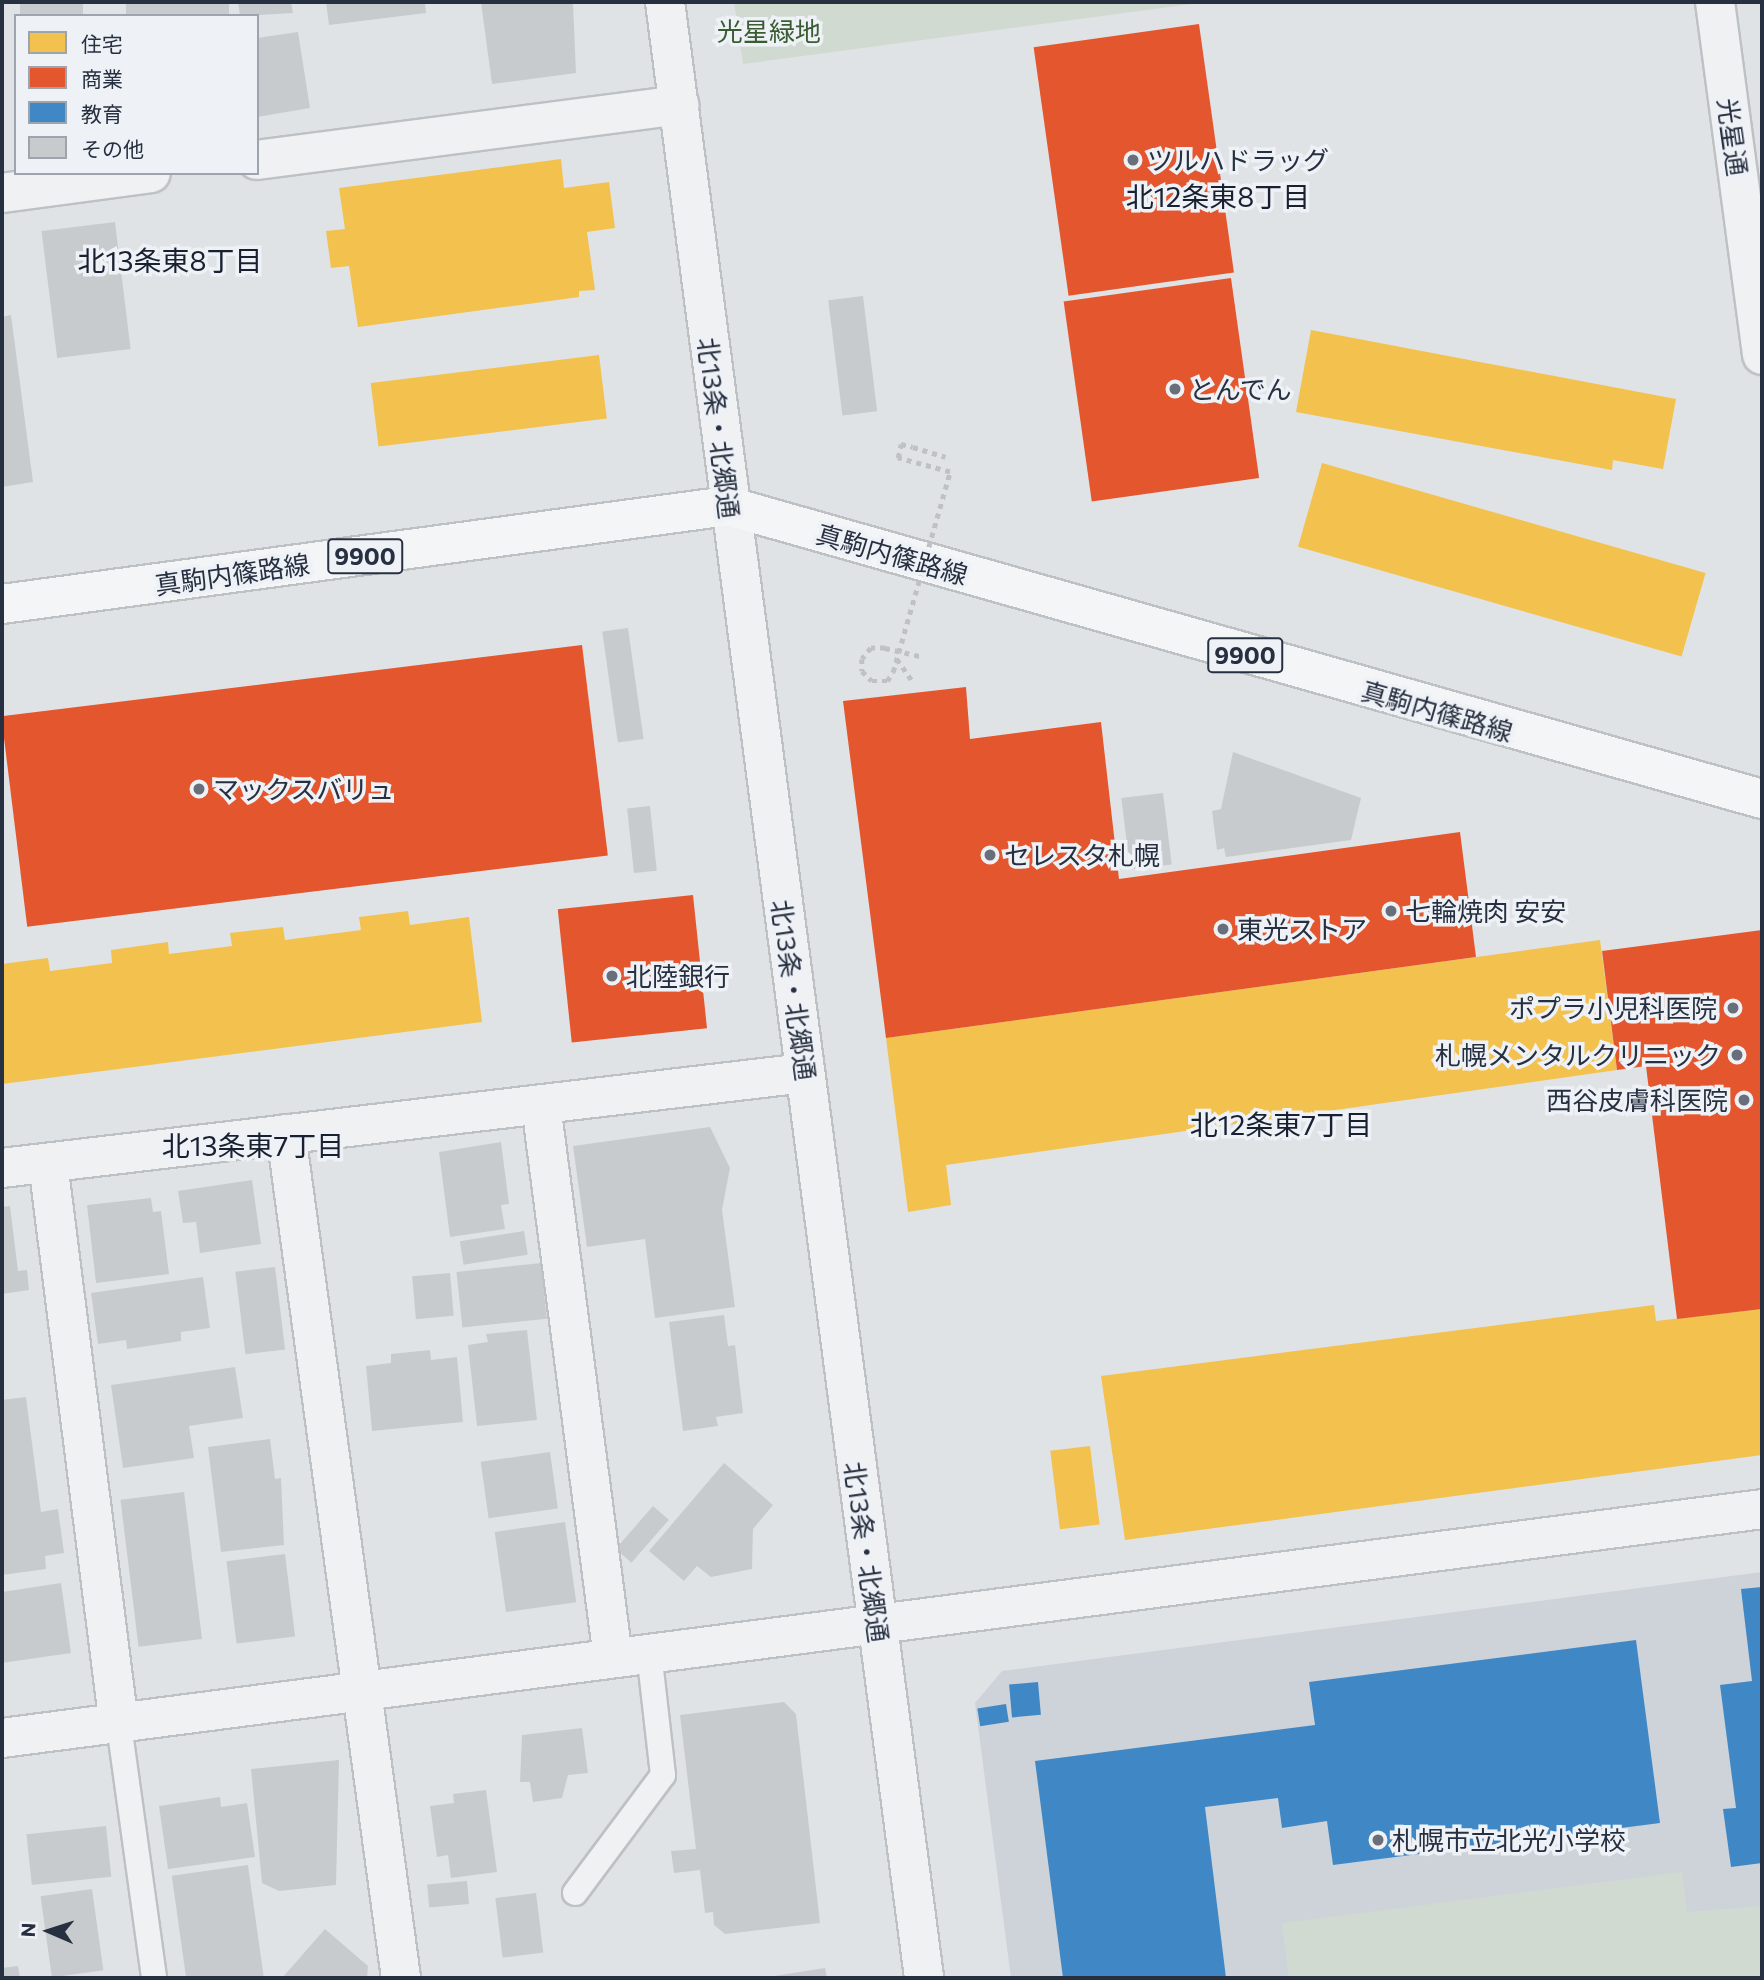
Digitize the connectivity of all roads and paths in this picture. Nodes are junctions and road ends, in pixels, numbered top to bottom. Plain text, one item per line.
1 (665, 2) edge
2 (1715, 2) edge
3 (679, 105) junction
4 (259, 160) edge
5 (135, 175) edge
6 (2, 192) edge
7 (1762, 355) edge
8 (946, 457) dead end
9 (728, 506) junction
10 (2, 604) edge
11 (920, 656) dead end
12 (897, 659) junction
13 (914, 683) dead end
14 (1762, 799) edge
15 (805, 1073) junction
16 (541, 1105) junction
17 (286, 1134) junction
18 (48, 1163) junction
19 (2, 1168) edge
20 (1762, 1509) edge
21 (876, 1622) junction
22 (631, 1655) junction
23 (364, 1691) junction
24 (119, 1725) junction
25 (2, 1738) edge
26 (575, 1893) dead end
27 (154, 1978) edge
28 (401, 1978) edge
29 (924, 1978) edge

1 - 3 street, 北13条・北郷通
2 - 7 street, 光星通
3 - 4 street
3 - 9 street, 北13条・北郷通
5 - 6 street
8 - 12 path, bridge
9 - 10 main road, 真駒内篠路線 / 9900
9 - 14 main road, 真駒内篠路線 / 9900
9 - 15 street, 北13条・北郷通
11 - 12 path, bridge
12 - 13 path
15 - 16 street
15 - 21 street, 北13条・北郷通
16 - 17 street
16 - 22 street
17 - 18 street
17 - 23 street
18 - 19 street
18 - 24 street
20 - 21 street
21 - 22 street
21 - 29 street, 北13条・北郷通
22 - 23 street
22 - 26 lane
23 - 24 street
23 - 28 street
24 - 25 street
24 - 27 lane

